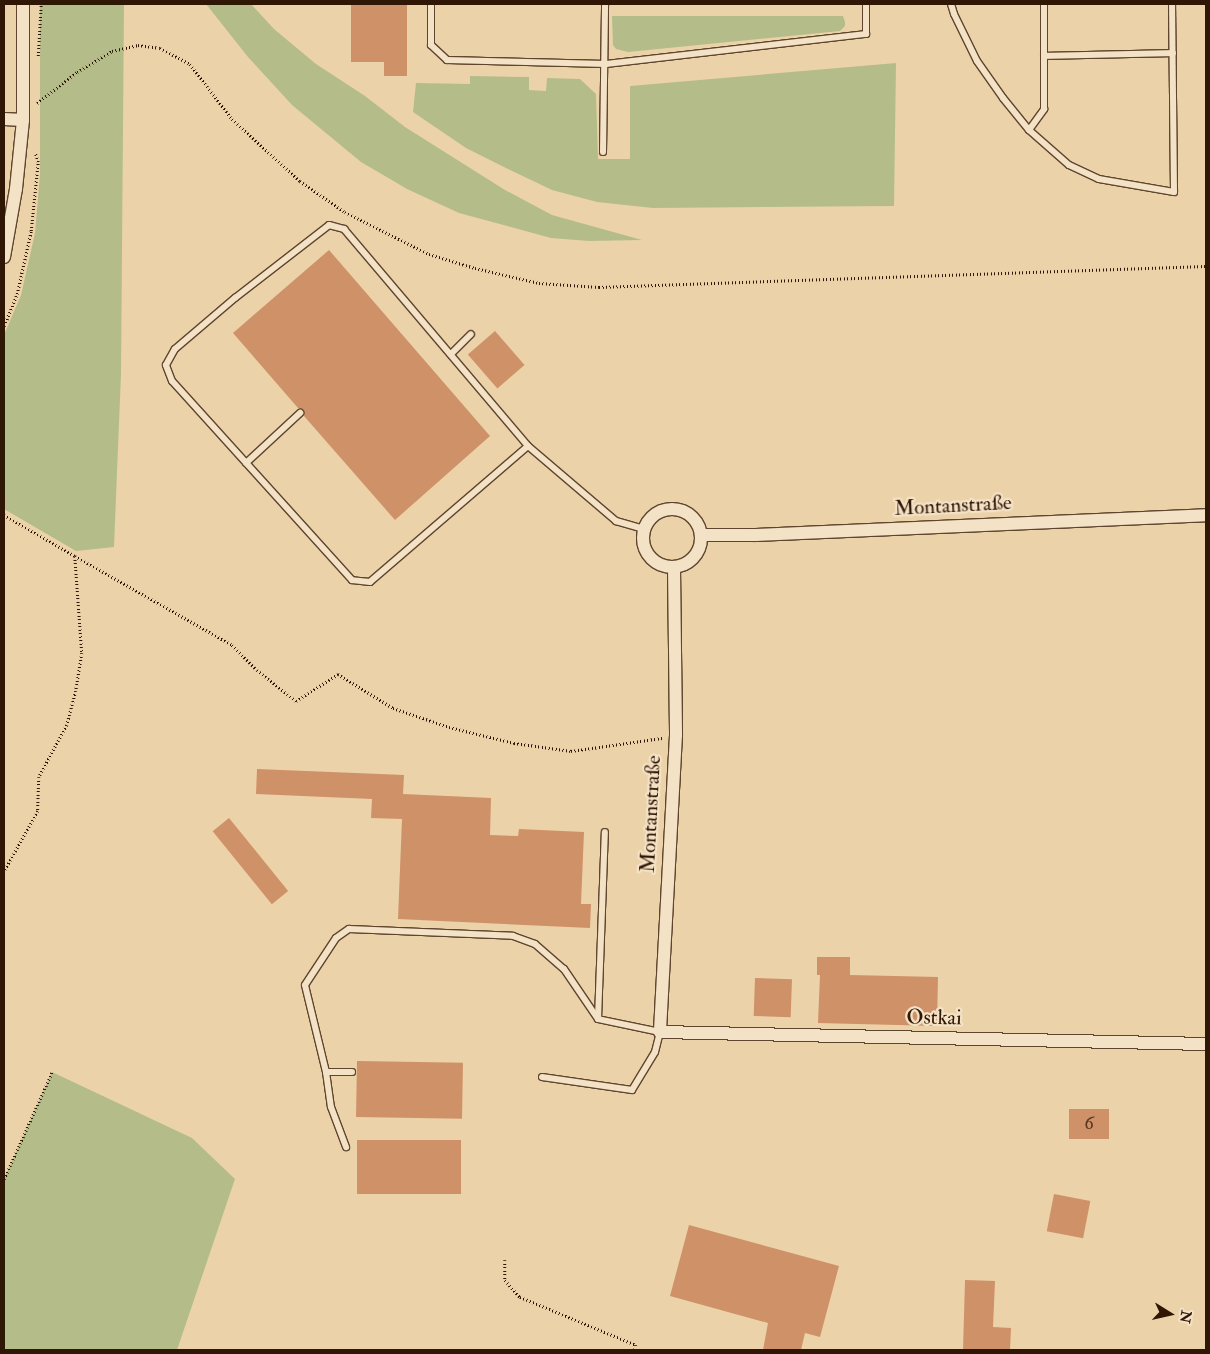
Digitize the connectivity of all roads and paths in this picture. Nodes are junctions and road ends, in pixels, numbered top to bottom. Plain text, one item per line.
1 (23, 4) edge
2 (431, 4) edge
3 (605, 4) edge
4 (866, 4) edge
5 (951, 4) edge
6 (1044, 4) edge
7 (1172, 4) edge
8 (1173, 53) junction
9 (1044, 56) junction
10 (606, 64) junction
11 (4, 119) edge
12 (23, 120) junction
13 (1029, 130) junction
14 (603, 152) dead end
15 (4, 257) edge
16 (1206, 266) edge
17 (470, 334) dead end
18 (451, 354) junction
19 (300, 413) dead end
20 (528, 446) junction
21 (246, 464) junction
22 (4, 515) edge
23 (1206, 515) edge
24 (644, 529) junction
25 (701, 535) junction
26 (74, 556) junction
27 (674, 568) junction
28 (676, 735) junction
29 (605, 832) dead end
30 (4, 872) edge
31 (598, 1019) junction
32 (660, 1032) junction
33 (1206, 1044) edge
34 (52, 1072) dead end
35 (326, 1072) junction
36 (352, 1072) dead end
37 (542, 1077) dead end
38 (346, 1148) dead end
39 (4, 1179) edge
40 (505, 1260) dead end
41 (635, 1350) edge

1 - 12 street
2 - 10 lane
3 - 10 lane
4 - 10 lane
5 - 13 lane
6 - 9 lane
7 - 8 lane
8 - 9 lane
8 - 13 lane
9 - 13 lane
10 - 14 lane
11 - 12 street
12 - 15 street
12 - 16 path
17 - 18 lane
18 - 20 lane
18 - 21 lane
19 - 21 lane
20 - 21 lane
20 - 24 lane
22 - 26 path
23 - 25 street, Montanstraße
24 - 25 street
24 - 27 street
25 - 27 street
26 - 28 path
26 - 30 path
27 - 28 street, Montanstraße
28 - 32 street, Montanstraße
29 - 31 lane
31 - 32 lane
31 - 35 lane
32 - 33 street, Ostkai
32 - 37 lane
34 - 39 path
35 - 36 lane
35 - 38 lane
40 - 41 path

